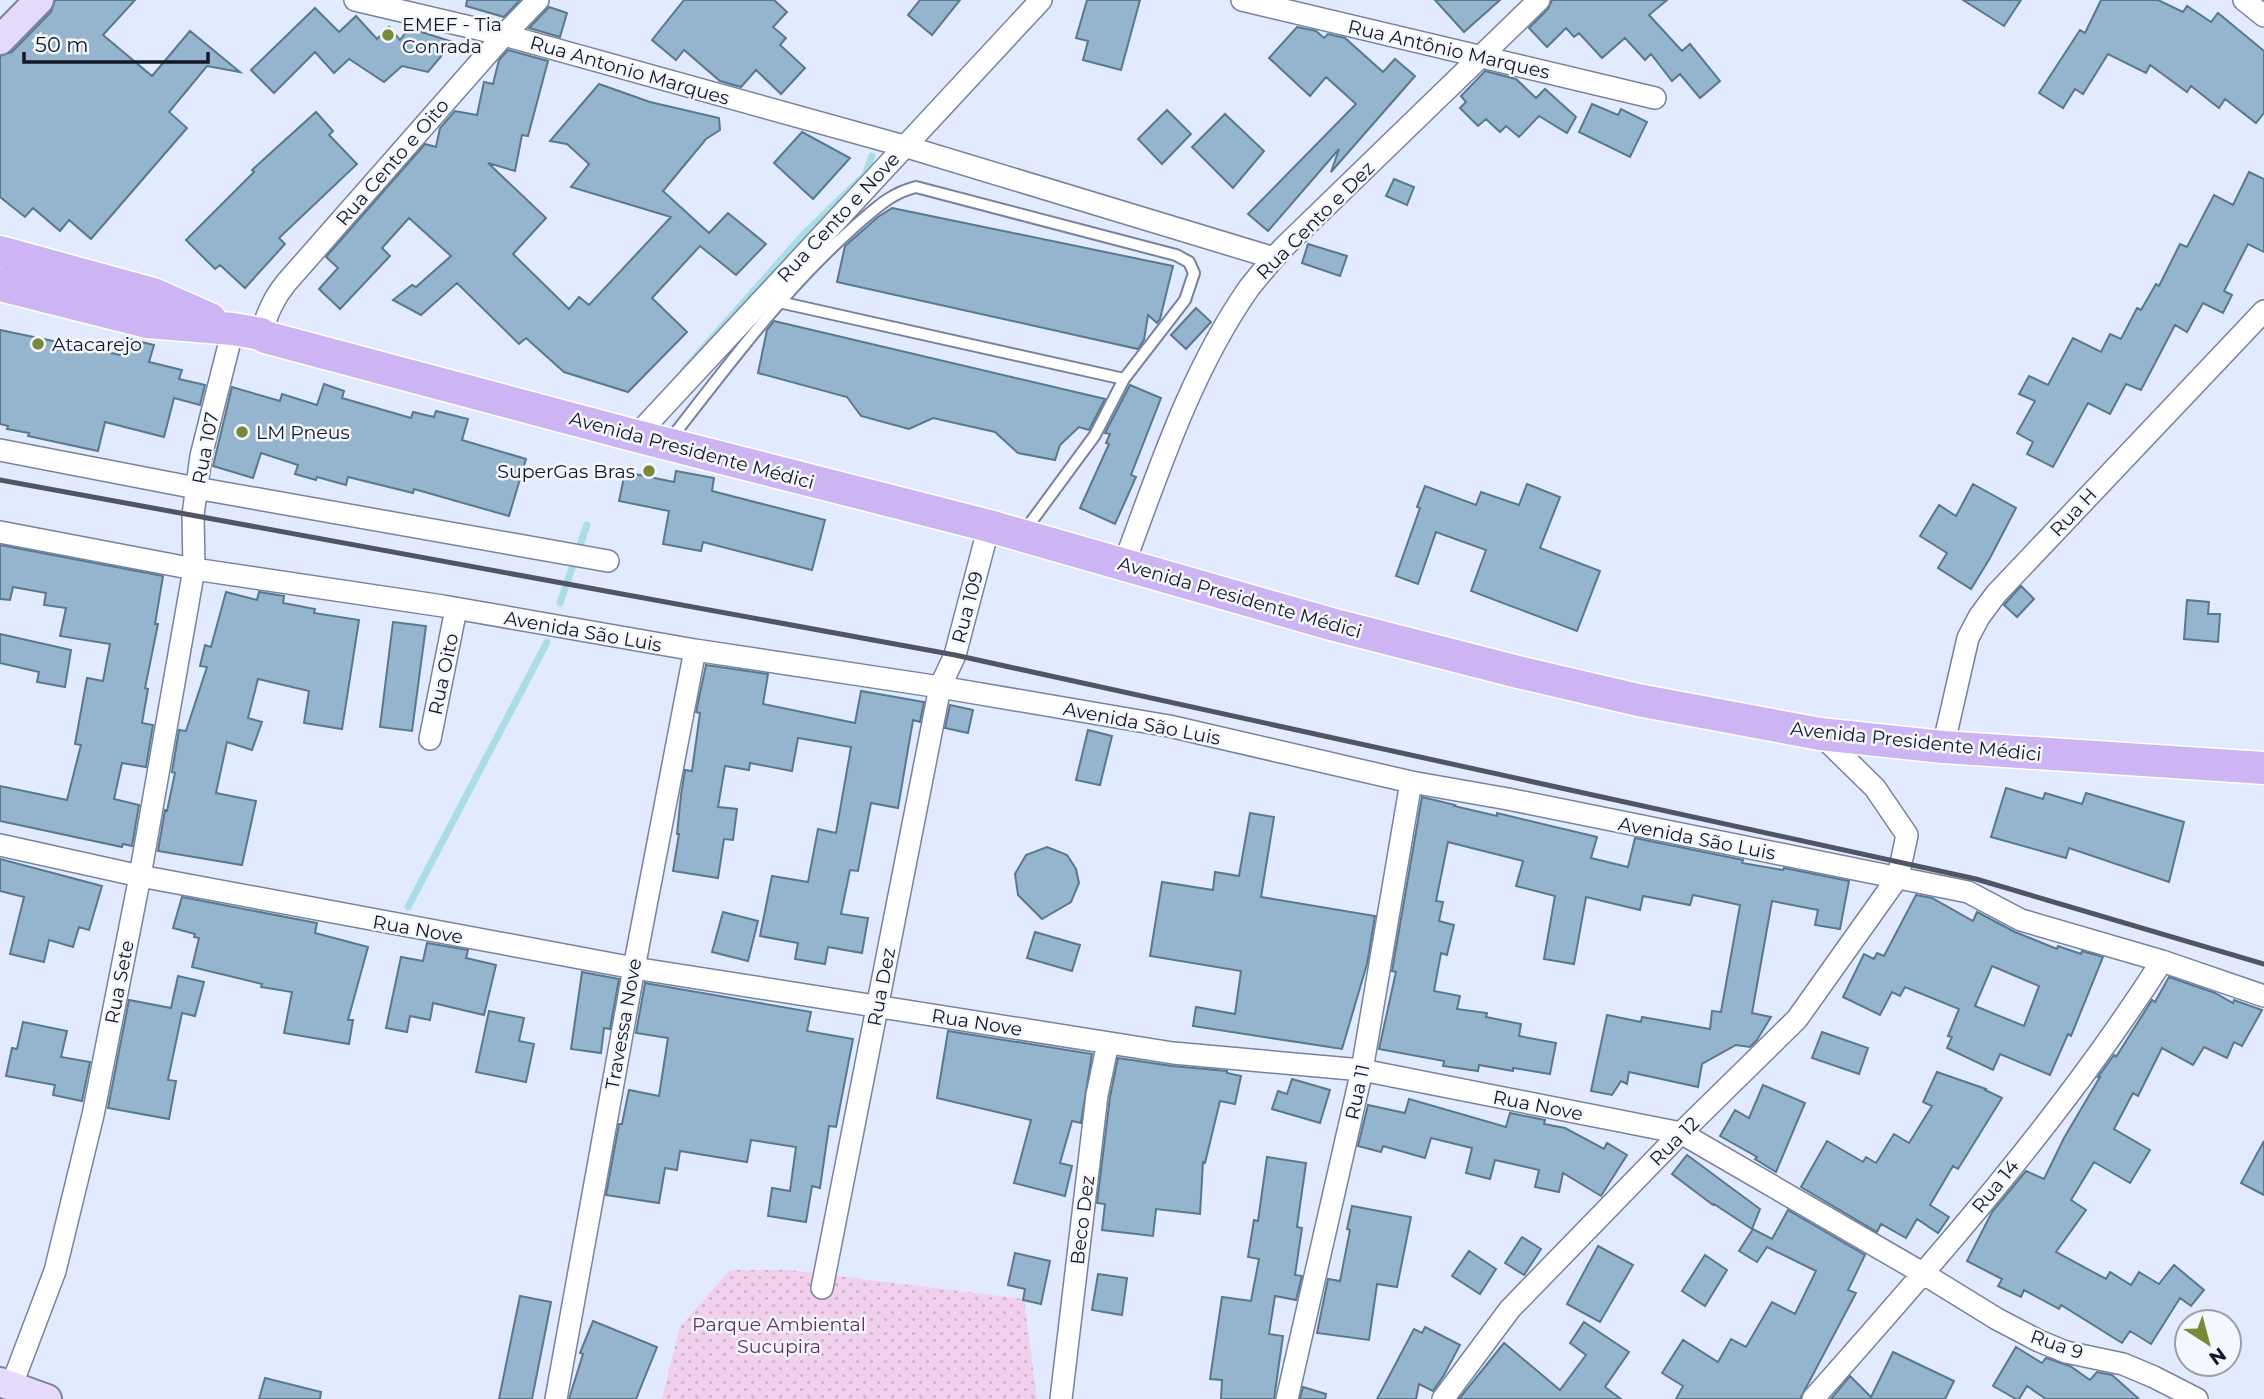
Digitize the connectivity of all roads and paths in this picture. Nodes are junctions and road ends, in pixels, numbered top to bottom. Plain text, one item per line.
1 (39, 0) edge
2 (355, 0) edge
3 (538, 0) edge
4 (1041, 0) edge
5 (1242, 0) edge
6 (1539, 0) edge
7 (2244, 0) edge
8 (2264, 16) edge
9 (503, 34) junction
10 (0, 40) edge
11 (1482, 56) junction
12 (1655, 98) dead end
13 (904, 146) junction
14 (0, 252) edge
15 (1274, 258) junction
16 (0, 285) edge
17 (779, 302) junction
18 (2264, 311) edge
19 (247, 332) junction
20 (1124, 379) junction
21 (636, 436) junction
22 (667, 444) junction
23 (0, 450) edge
24 (196, 488) junction
25 (989, 526) junction
26 (0, 532) edge
27 (1022, 535) junction
28 (598, 559) dead end
29 (1124, 564) junction
30 (194, 569) junction
31 (456, 609) junction
32 (695, 650) junction
33 (940, 687) junction
34 (1820, 734) junction
35 (430, 739) dead end
36 (1942, 747) junction
37 (2264, 768) edge
38 (1410, 782) junction
39 (0, 845) edge
40 (140, 876) junction
41 (1898, 877) junction
42 (2162, 961) junction
43 (634, 968) junction
44 (2264, 996) edge
45 (878, 1007) junction
46 (1108, 1043) junction
47 (1362, 1070) junction
48 (1681, 1133) junction
49 (1924, 1274) junction
50 (822, 1288) dead end
51 (6, 1384) edge
52 (47, 1399) edge
53 (556, 1399) edge
54 (1061, 1399) edge
55 (1287, 1399) edge
56 (1443, 1399) edge
57 (1813, 1399) edge
58 (2197, 1399) edge

1 - 10 street
2 - 9 street, Rua Antonio Marques
3 - 9 street, Rua Cento e Oito
4 - 13 street, Rua Cento e Nove
5 - 11 street, Rua Antônio Marques
6 - 11 street, Rua Cento e Dez
7 - 8 street
9 - 13 street, Rua Antonio Marques
9 - 19 street, Rua Cento e Oito
11 - 12 street, Rua Antônio Marques
11 - 15 street, Rua Cento e Dez
13 - 15 street, Rua Antonio Marques
13 - 21 street, Rua Cento e Nove
14 - 19 main road, Avenida Presidente Médici
15 - 29 street, Rua Cento e Dez
16 - 19 main road, Avenida Presidente Médici
17 - 20 lane
17 - 20 lane
17 - 22 lane
18 - 36 street, Rua H
19 - 21 main road, Avenida Presidente Médici
19 - 24 street, Rua 107
20 - 27 lane
21 - 22 main road, Avenida Presidente Médici
22 - 25 main road, Avenida Presidente Médici
23 - 24 street
24 - 28 street
24 - 30 street, Rua 107
25 - 27 main road, Avenida Presidente Médici
25 - 33 street, Rua 109
26 - 30 street, Avenida São Luis
27 - 29 main road, Avenida Presidente Médici
29 - 34 main road, Avenida Presidente Médici
30 - 31 street, Avenida São Luis
30 - 40 street, Rua Sete
31 - 32 street, Avenida São Luis
31 - 35 street, Rua Oito
32 - 33 street, Avenida São Luis
32 - 43 street, Travessa Nove
33 - 38 street, Avenida São Luis
33 - 45 street, Rua Dez
34 - 36 main road, Avenida Presidente Médici
34 - 41 street
36 - 37 main road, Avenida Presidente Médici
38 - 41 street, Avenida São Luis
38 - 47 street, Rua 11
39 - 40 street, Rua Nove
40 - 43 street, Rua Nove
40 - 51 street, Rua Sete
41 - 42 street, Avenida São Luis
41 - 48 street, Rua 12
42 - 44 street, Avenida São Luis
42 - 49 street, Rua 14
43 - 45 street, Rua Nove
43 - 53 street, Travessa Nove
45 - 46 street, Rua Nove
45 - 50 street, Rua Dez
46 - 47 street, Rua Nove
46 - 54 street, Beco Dez
47 - 48 street, Rua Nove
47 - 55 street, Rua 11
48 - 49 street, Rua Nove
48 - 56 street, Rua 12
49 - 57 street, Rua 14
49 - 58 street, Rua 9
51 - 52 street

